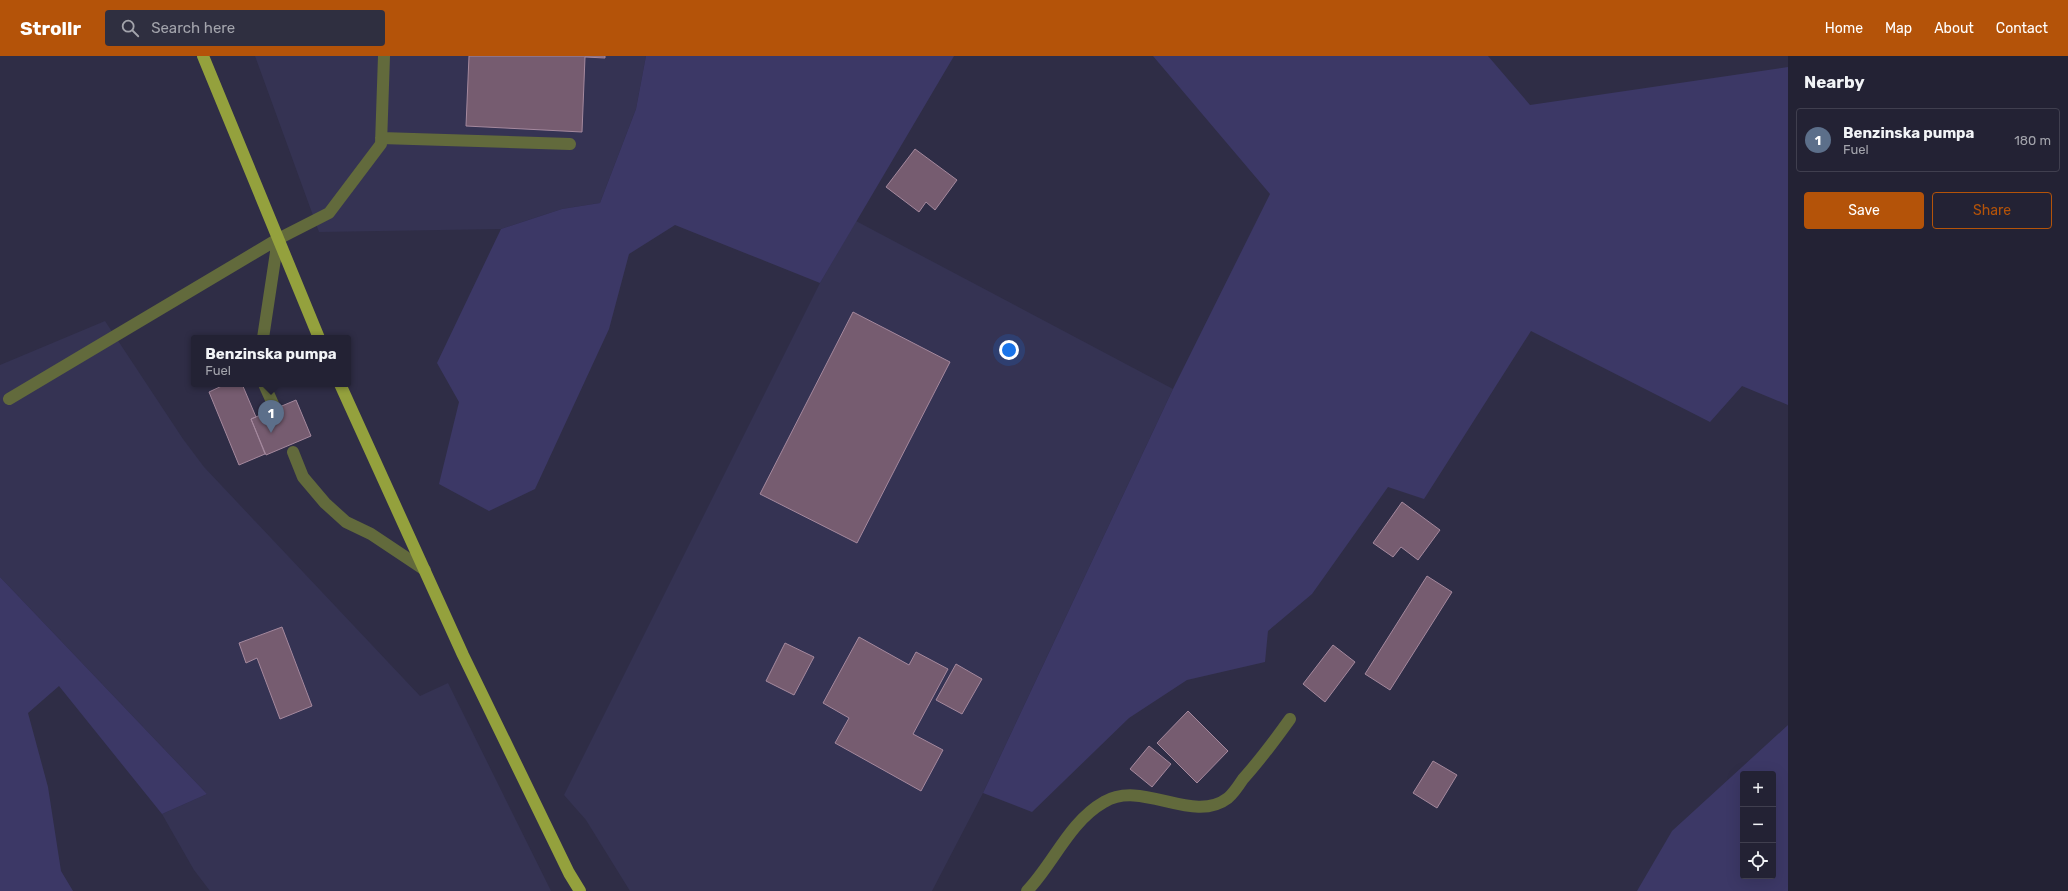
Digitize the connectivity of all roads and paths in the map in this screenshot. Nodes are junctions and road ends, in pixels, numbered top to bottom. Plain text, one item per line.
1 (203, 56) edge
2 (384, 56) edge
3 (381, 138) junction
4 (570, 144) dead end
5 (278, 239) junction
6 (262, 335) edge
7 (318, 335) edge
8 (265, 387) edge
9 (341, 387) edge
10 (9, 399) dead end
11 (273, 404) dead end
12 (293, 452) dead end
13 (425, 570) junction
14 (1290, 719) dead end
15 (580, 891) edge
16 (1027, 891) edge

1 - 5 main road
2 - 3 lane
3 - 4 lane
3 - 5 lane
5 - 6 lane
5 - 7 main road
5 - 10 lane
8 - 11 lane
9 - 13 main road
12 - 13 lane
13 - 15 main road
14 - 16 lane

